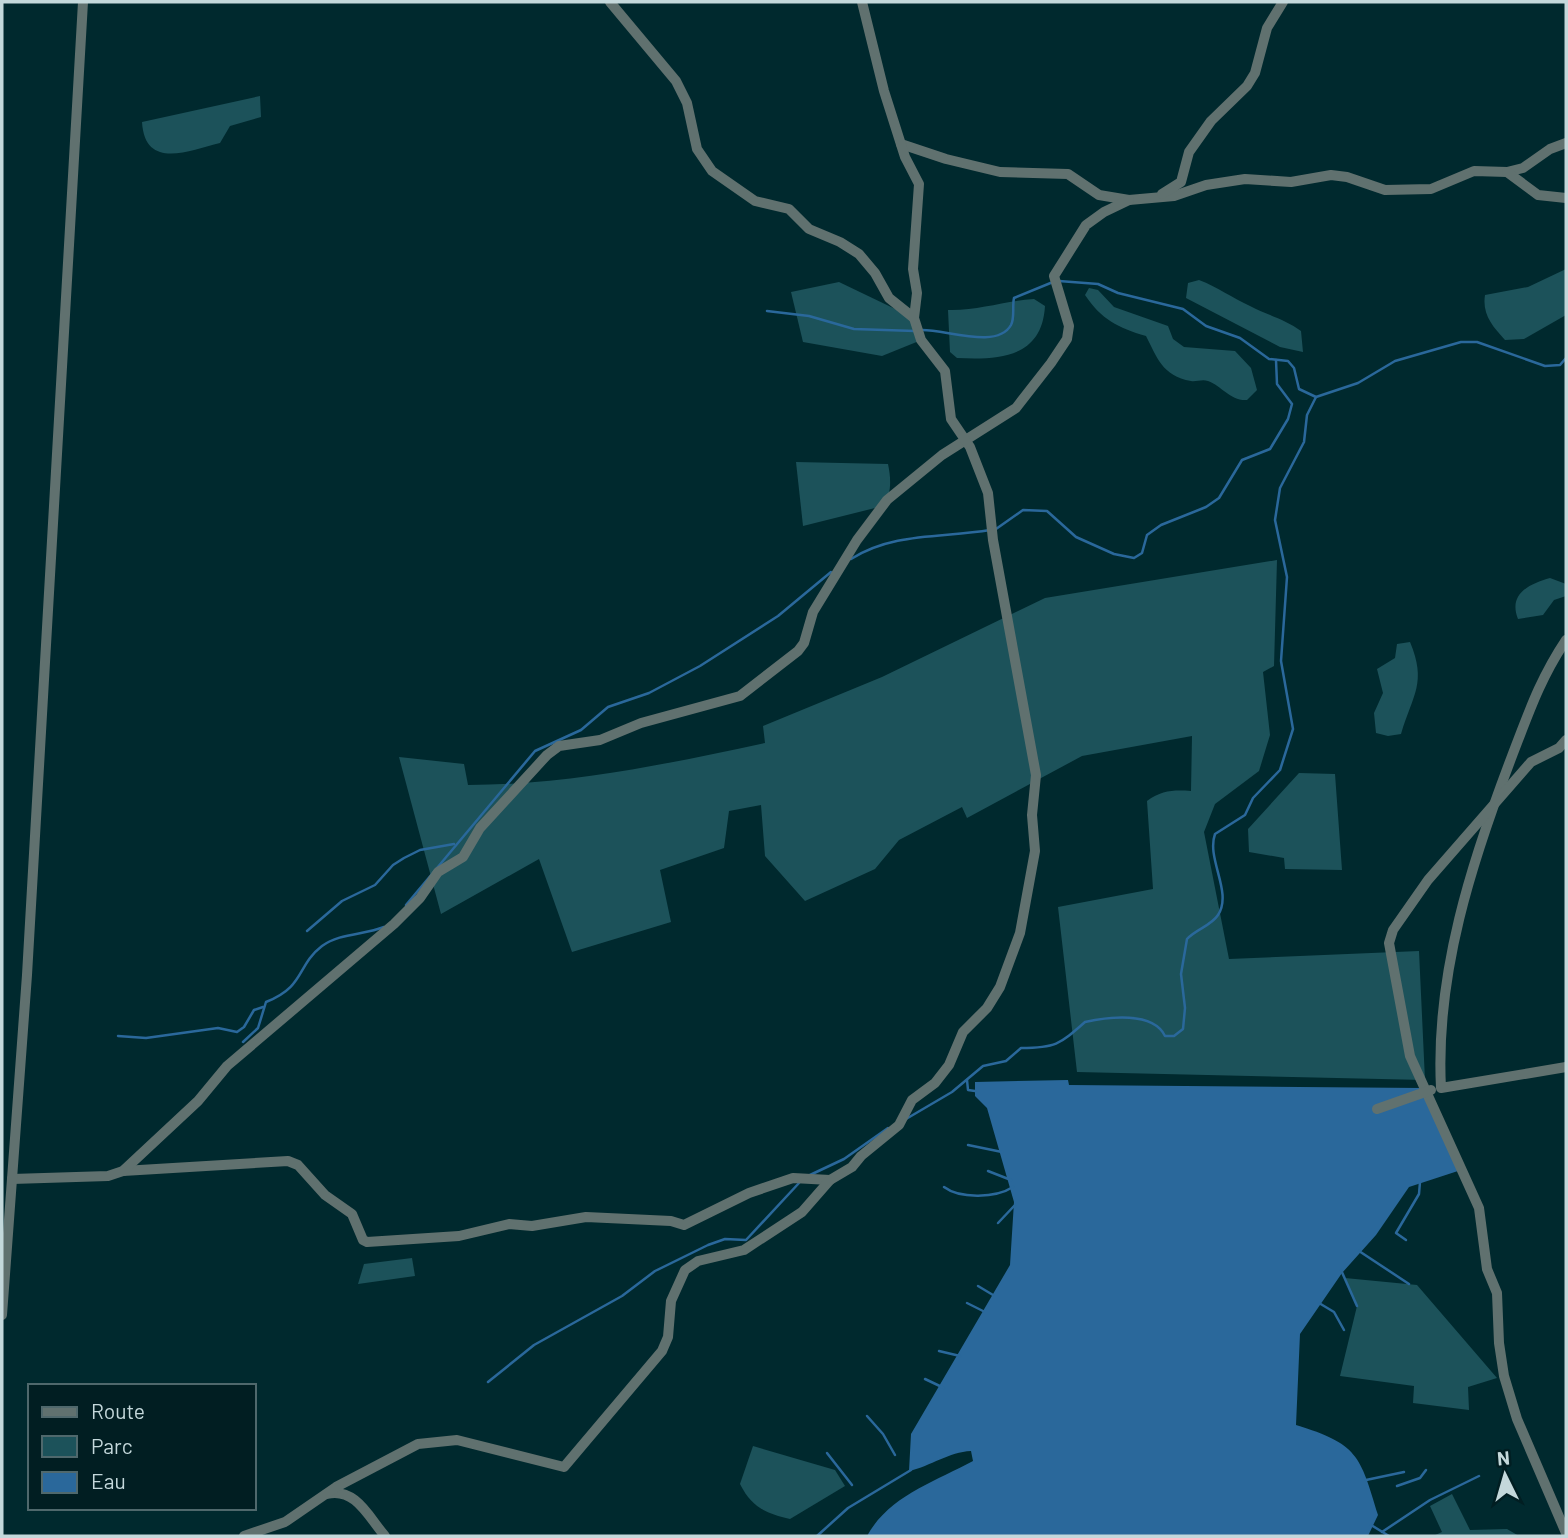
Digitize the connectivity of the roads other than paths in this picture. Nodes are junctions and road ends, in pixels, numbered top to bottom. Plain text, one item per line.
1 (83, 2) edge
2 (610, 2) edge
3 (862, 2) edge
4 (1283, 2) edge
5 (1566, 143) edge
6 (901, 144) junction
7 (1507, 172) junction
8 (1154, 198) junction
9 (1566, 198) edge
10 (1129, 200) junction
11 (914, 318) junction
12 (965, 440) junction
13 (1566, 640) edge
14 (1566, 740) edge
15 (1491, 811) junction
16 (1566, 1068) edge
17 (1441, 1088) junction
18 (1427, 1091) junction
19 (1377, 1109) dead end
20 (2, 1138) edge
21 (15, 1139) junction
22 (123, 1171) junction
23 (12, 1179) junction
24 (830, 1180) junction
25 (2, 1315) edge
26 (325, 1495) junction
27 (1566, 1533) edge
28 (244, 1536) edge
29 (385, 1536) edge

1 - 21 street
2 - 11 street
3 - 6 street
4 - 8 street
5 - 7 street
6 - 10 street
6 - 11 street
7 - 8 street
7 - 9 street
8 - 10 street
10 - 12 street
11 - 12 street
12 - 22 street
12 - 24 street
13 - 15 street
14 - 15 street
15 - 17 street
15 - 18 street
16 - 17 street
17 - 18 street
18 - 19 street
18 - 27 street
20 - 21 street
21 - 23 street
22 - 23 street
22 - 24 street
23 - 25 street
24 - 26 street
26 - 28 street
26 - 29 street

